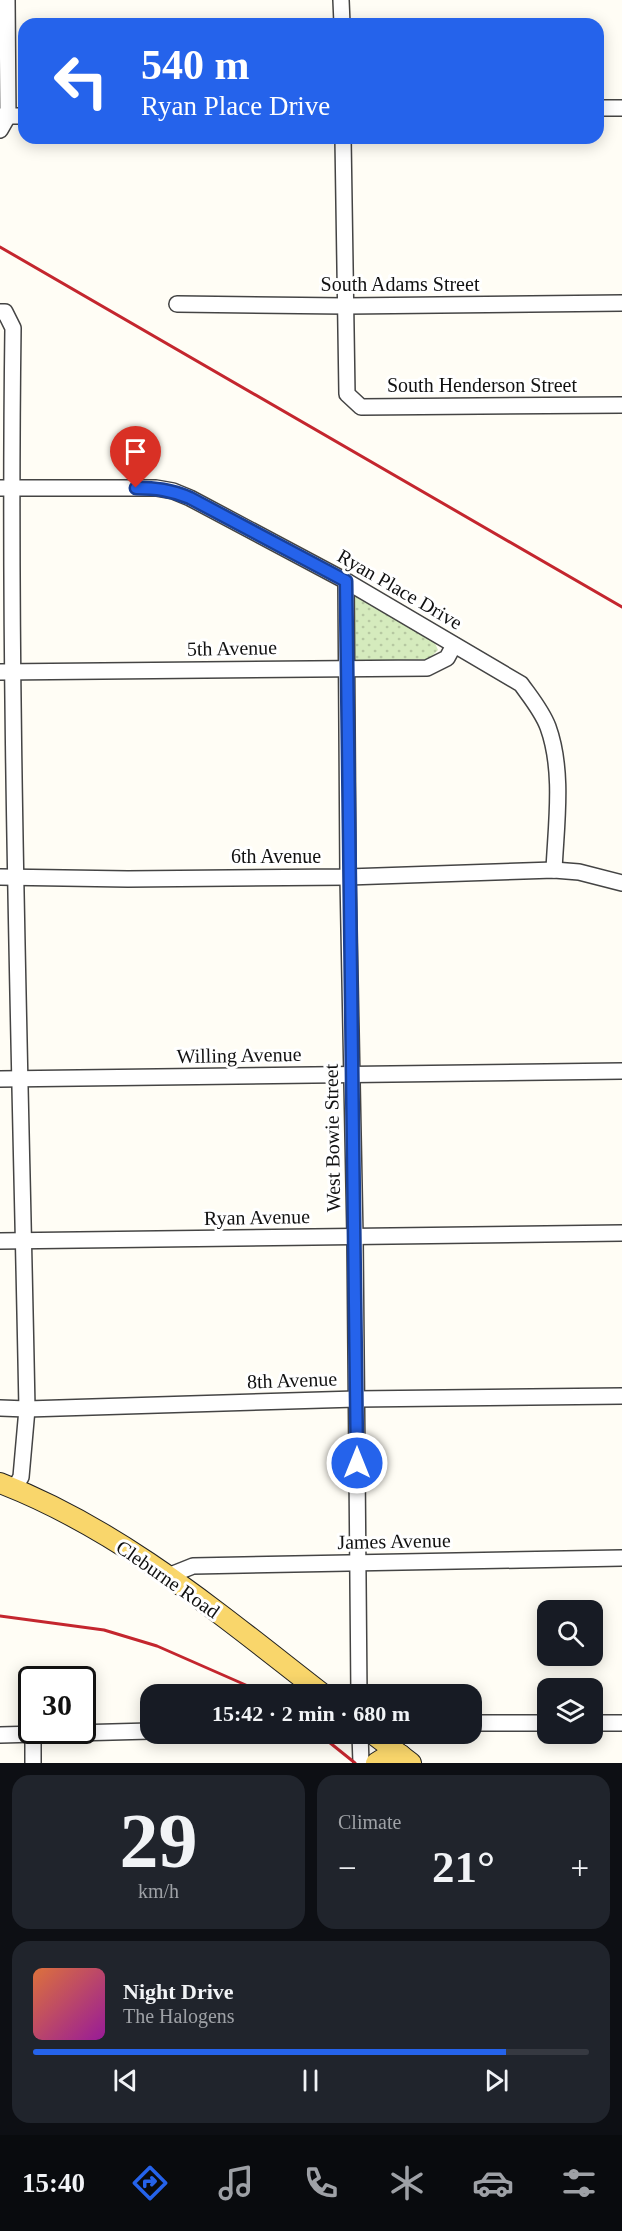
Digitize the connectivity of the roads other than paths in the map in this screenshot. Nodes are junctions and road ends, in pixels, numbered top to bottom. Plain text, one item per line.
1 (7, 0) edge
2 (341, 0) edge
3 (342, 18) edge
4 (604, 108) edge
5 (622, 108) edge
6 (4, 116) edge
7 (0, 130) edge
8 (343, 144) edge
9 (622, 303) edge
10 (177, 304) dead end
11 (346, 306) junction
12 (3, 312) edge
13 (622, 405) edge
14 (5, 488) edge
15 (346, 581) junction
16 (454, 645) junction
17 (345, 668) junction
18 (6, 672) edge
19 (554, 870) junction
20 (0, 877) edge
21 (348, 877) junction
22 (16, 879) junction
23 (622, 883) edge
24 (622, 1071) edge
25 (352, 1074) junction
26 (0, 1079) edge
27 (21, 1079) junction
28 (622, 1233) edge
29 (355, 1237) junction
30 (0, 1241) edge
31 (24, 1241) junction
32 (622, 1396) edge
33 (356, 1399) junction
34 (0, 1408) edge
35 (27, 1409) junction
36 (7, 1486) edge
37 (622, 1558) edge
38 (357, 1562) junction
39 (168, 1576) junction
40 (306, 1684) edge
41 (359, 1684) edge
42 (482, 1723) edge
43 (537, 1723) edge
44 (603, 1723) edge
45 (622, 1723) edge
46 (140, 1731) edge
47 (96, 1732) edge
48 (18, 1734) edge
49 (0, 1735) edge
50 (33, 1744) edge
51 (361, 1744) edge
52 (386, 1744) edge
53 (406, 1759) edge
54 (33, 1763) edge
55 (362, 1763) edge
56 (376, 1763) edge

1 - 6 street
2 - 3 street
4 - 5 street
6 - 7 street
8 - 11 street
9 - 11 street, South Adams Street
10 - 11 street, South Adams Street
11 - 13 street, South Henderson Street
12 - 14 street
14 - 15 street, Ryan Place Drive
14 - 18 street
15 - 16 street, Ryan Place Drive
15 - 17 street, West Bowie Street
16 - 17 street, 5th Avenue
16 - 19 street, Ryan Place Drive
17 - 18 street, 5th Avenue
17 - 21 street, West Bowie Street
18 - 22 street
19 - 21 street, 6th Avenue
19 - 23 street, 6th Avenue
20 - 22 street, 6th Avenue
21 - 22 street, 6th Avenue
21 - 25 street, West Bowie Street
22 - 27 street
24 - 25 street, Willing Avenue
25 - 27 street, Willing Avenue
25 - 29 street, West Bowie Street
26 - 27 street, Willing Avenue
27 - 31 street
28 - 29 street, Ryan Avenue
29 - 31 street, Ryan Avenue
29 - 33 street, West Bowie Street
30 - 31 street, Ryan Avenue
31 - 35 street
32 - 33 street, 8th Avenue
33 - 35 street, 8th Avenue
33 - 38 street, West Bowie Street
34 - 35 street, 8th Avenue
35 - 36 street
36 - 39 main road, Cleburne Road
37 - 38 street, James Avenue
38 - 39 street, James Avenue
38 - 41 street, West Bowie Street
39 - 40 main road, Cleburne Road
42 - 43 street
44 - 45 street
46 - 47 street
48 - 49 street
50 - 54 street
51 - 55 street
52 - 53 main road
53 - 56 main road

